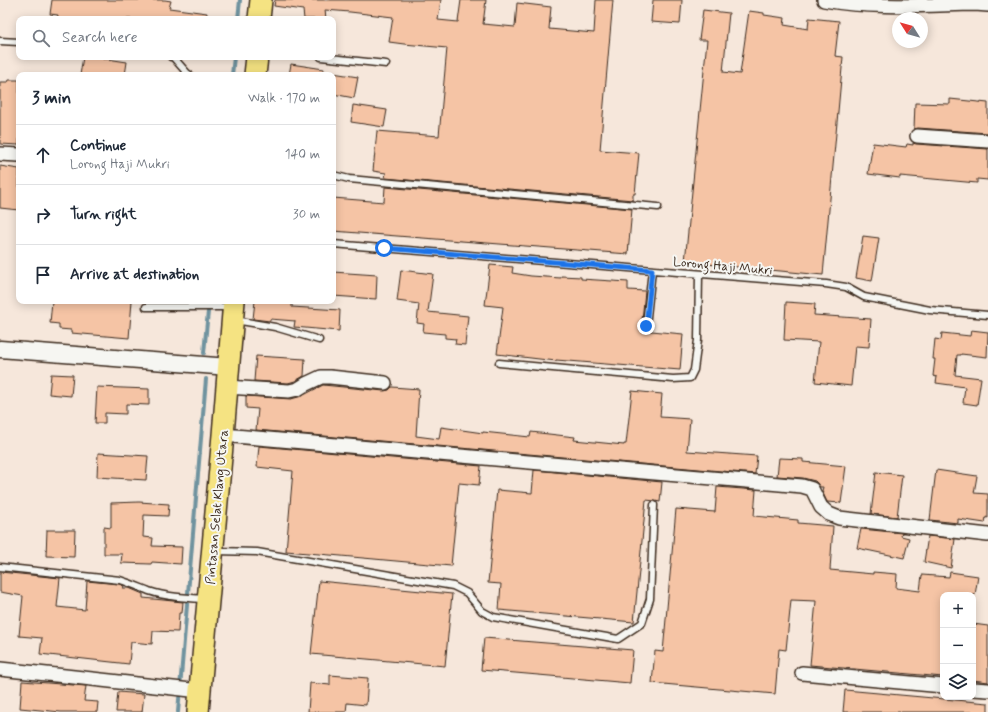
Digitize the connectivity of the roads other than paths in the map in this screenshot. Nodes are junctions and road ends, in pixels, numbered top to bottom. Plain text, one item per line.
1 (261, 0) edge
2 (824, 0) edge
3 (896, 3) edge
4 (988, 5) edge
5 (260, 16) edge
6 (0, 41) edge
7 (16, 42) edge
8 (336, 59) edge
9 (176, 60) edge
10 (257, 60) edge
11 (386, 64) dead end
12 (186, 72) edge
13 (255, 72) edge
14 (917, 136) dead end
15 (988, 141) edge
16 (0, 154) edge
17 (16, 155) edge
18 (336, 176) edge
19 (658, 207) dead end
20 (336, 244) edge
21 (652, 270) junction
22 (699, 274) junction
23 (146, 307) dead end
24 (230, 308) edge
25 (988, 315) edge
26 (646, 326) dead end
27 (320, 340) dead end
28 (0, 349) edge
29 (499, 363) dead end
30 (228, 377) junction
31 (385, 383) dead end
32 (223, 435) junction
33 (654, 505) dead end
34 (988, 535) edge
35 (212, 551) junction
36 (0, 567) edge
37 (204, 599) junction
38 (0, 668) edge
39 (802, 673) dead end
40 (940, 686) edge
41 (976, 689) edge
42 (195, 690) junction
43 (988, 690) edge
44 (198, 712) edge

1 - 5 highway
2 - 3 street
3 - 4 street
6 - 7 lane
8 - 11 lane
9 - 12 lane
10 - 13 highway
14 - 15 street
16 - 17 street
18 - 19 lane
20 - 21 lane, Lorong Haji Mukri
21 - 22 lane, Lorong Haji Mukri
21 - 26 lane
22 - 25 lane, Lorong Haji Mukri
22 - 29 lane
23 - 24 lane
24 - 27 lane
24 - 30 highway, Pintasan Selat Klang Utara
28 - 30 street
30 - 31 street
30 - 32 highway, Pintasan Selat Klang Utara
32 - 34 street
32 - 35 highway, Pintasan Selat Klang Utara
33 - 35 lane
35 - 37 highway, Pintasan Selat Klang Utara
36 - 37 lane
37 - 42 highway, Pintasan Selat Klang Utara
38 - 42 street
39 - 40 street
41 - 43 street
42 - 44 highway, Pintasan Selat Klang Utara

